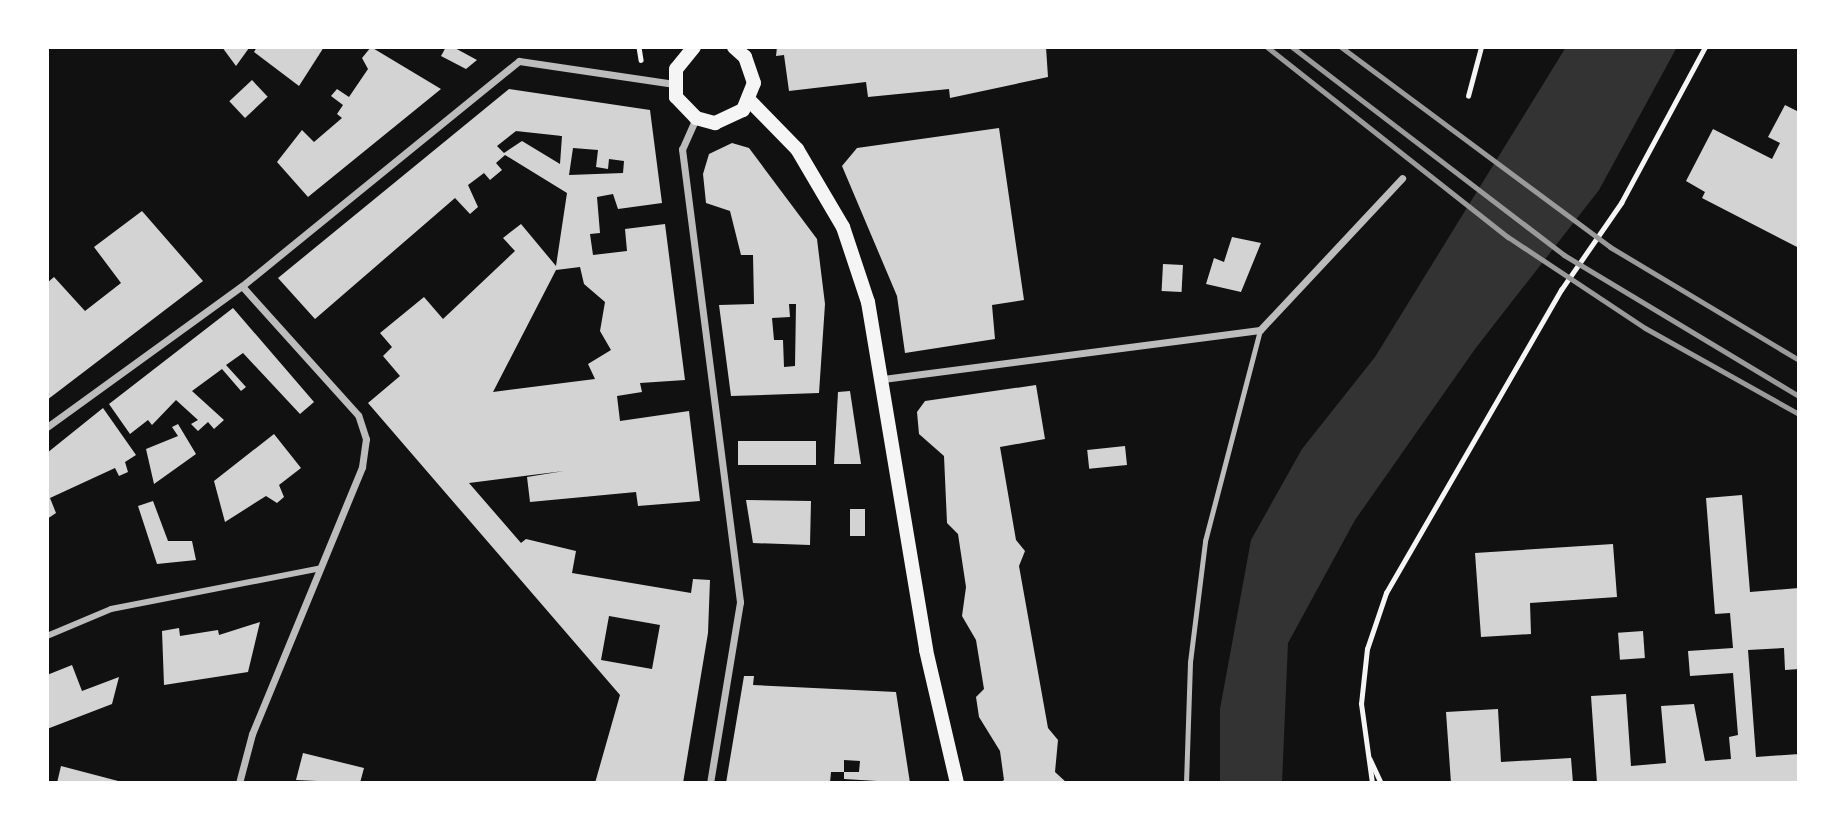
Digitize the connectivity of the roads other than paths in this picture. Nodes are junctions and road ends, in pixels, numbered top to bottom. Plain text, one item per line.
1 (694, 47) edge
2 (734, 47) edge
3 (674, 83) junction
4 (749, 100) junction
5 (695, 118) junction
6 (1402, 178) dead end
7 (242, 286) junction
8 (1260, 330) junction
9 (883, 379) junction
10 (47, 427) edge
11 (321, 568) junction
12 (47, 635) edge
13 (239, 783) edge
14 (710, 783) edge
15 (957, 783) edge
16 (1186, 783) edge

1 - 3 main road
2 - 4 main road
3 - 5 main road
3 - 7 street
4 - 5 main road
4 - 9 main road
5 - 14 street
6 - 8 street
7 - 10 street
7 - 11 street
8 - 9 street
8 - 16 lane
9 - 15 main road
11 - 12 street
11 - 13 street

